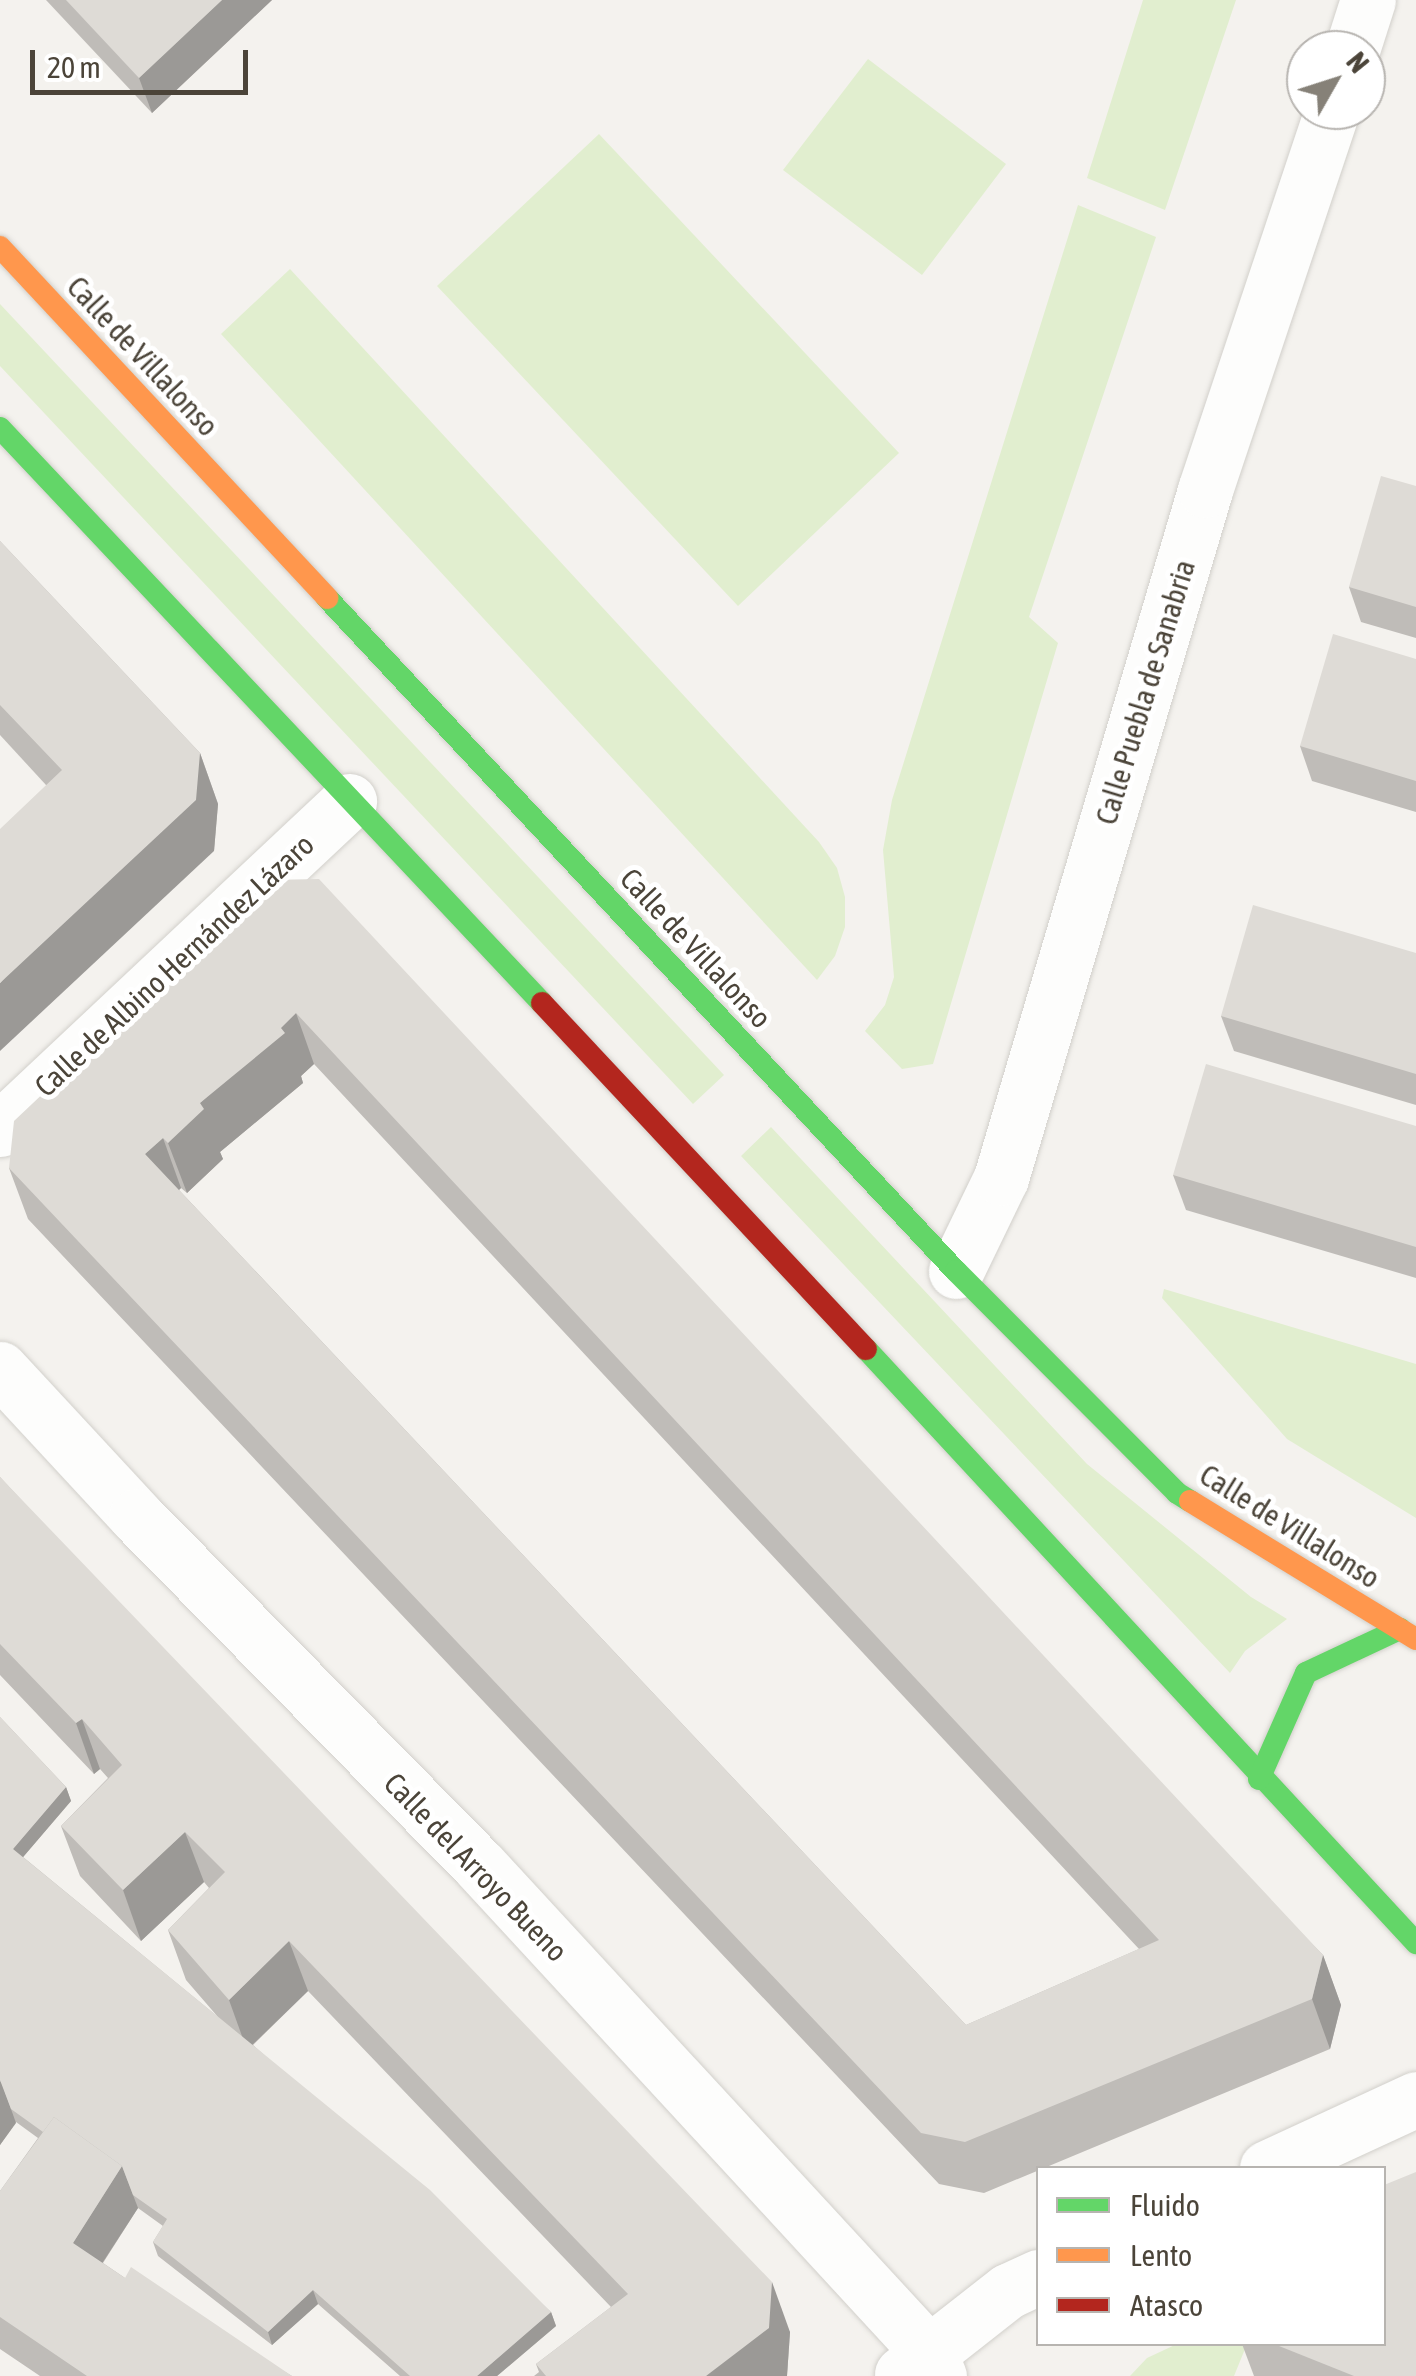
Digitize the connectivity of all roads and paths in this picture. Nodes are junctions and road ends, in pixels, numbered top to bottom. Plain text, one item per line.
1 (1368, 0) edge
2 (1358, 30) edge
3 (1325, 130) edge
4 (0, 247) edge
5 (0, 428) edge
6 (349, 801) junction
7 (0, 1129) edge
8 (956, 1271) junction
9 (0, 1369) edge
10 (1408, 1634) edge
11 (1259, 1779) junction
12 (1416, 1943) edge
13 (1416, 2099) edge
14 (1271, 2166) edge
15 (1036, 2278) edge
16 (923, 2369) edge

1 - 2 street
3 - 8 street, Calle Puebla de Sanabria
4 - 8 main road, Calle de Villalonso
5 - 6 main road
6 - 7 street, Calle de Albino Hernández Lázaro
6 - 11 main road
8 - 10 main road, Calle de Villalonso
9 - 16 street, Calle del Arroyo Bueno
10 - 11 main road, Calle de Villalonso
11 - 12 main road
13 - 14 street
15 - 16 street

